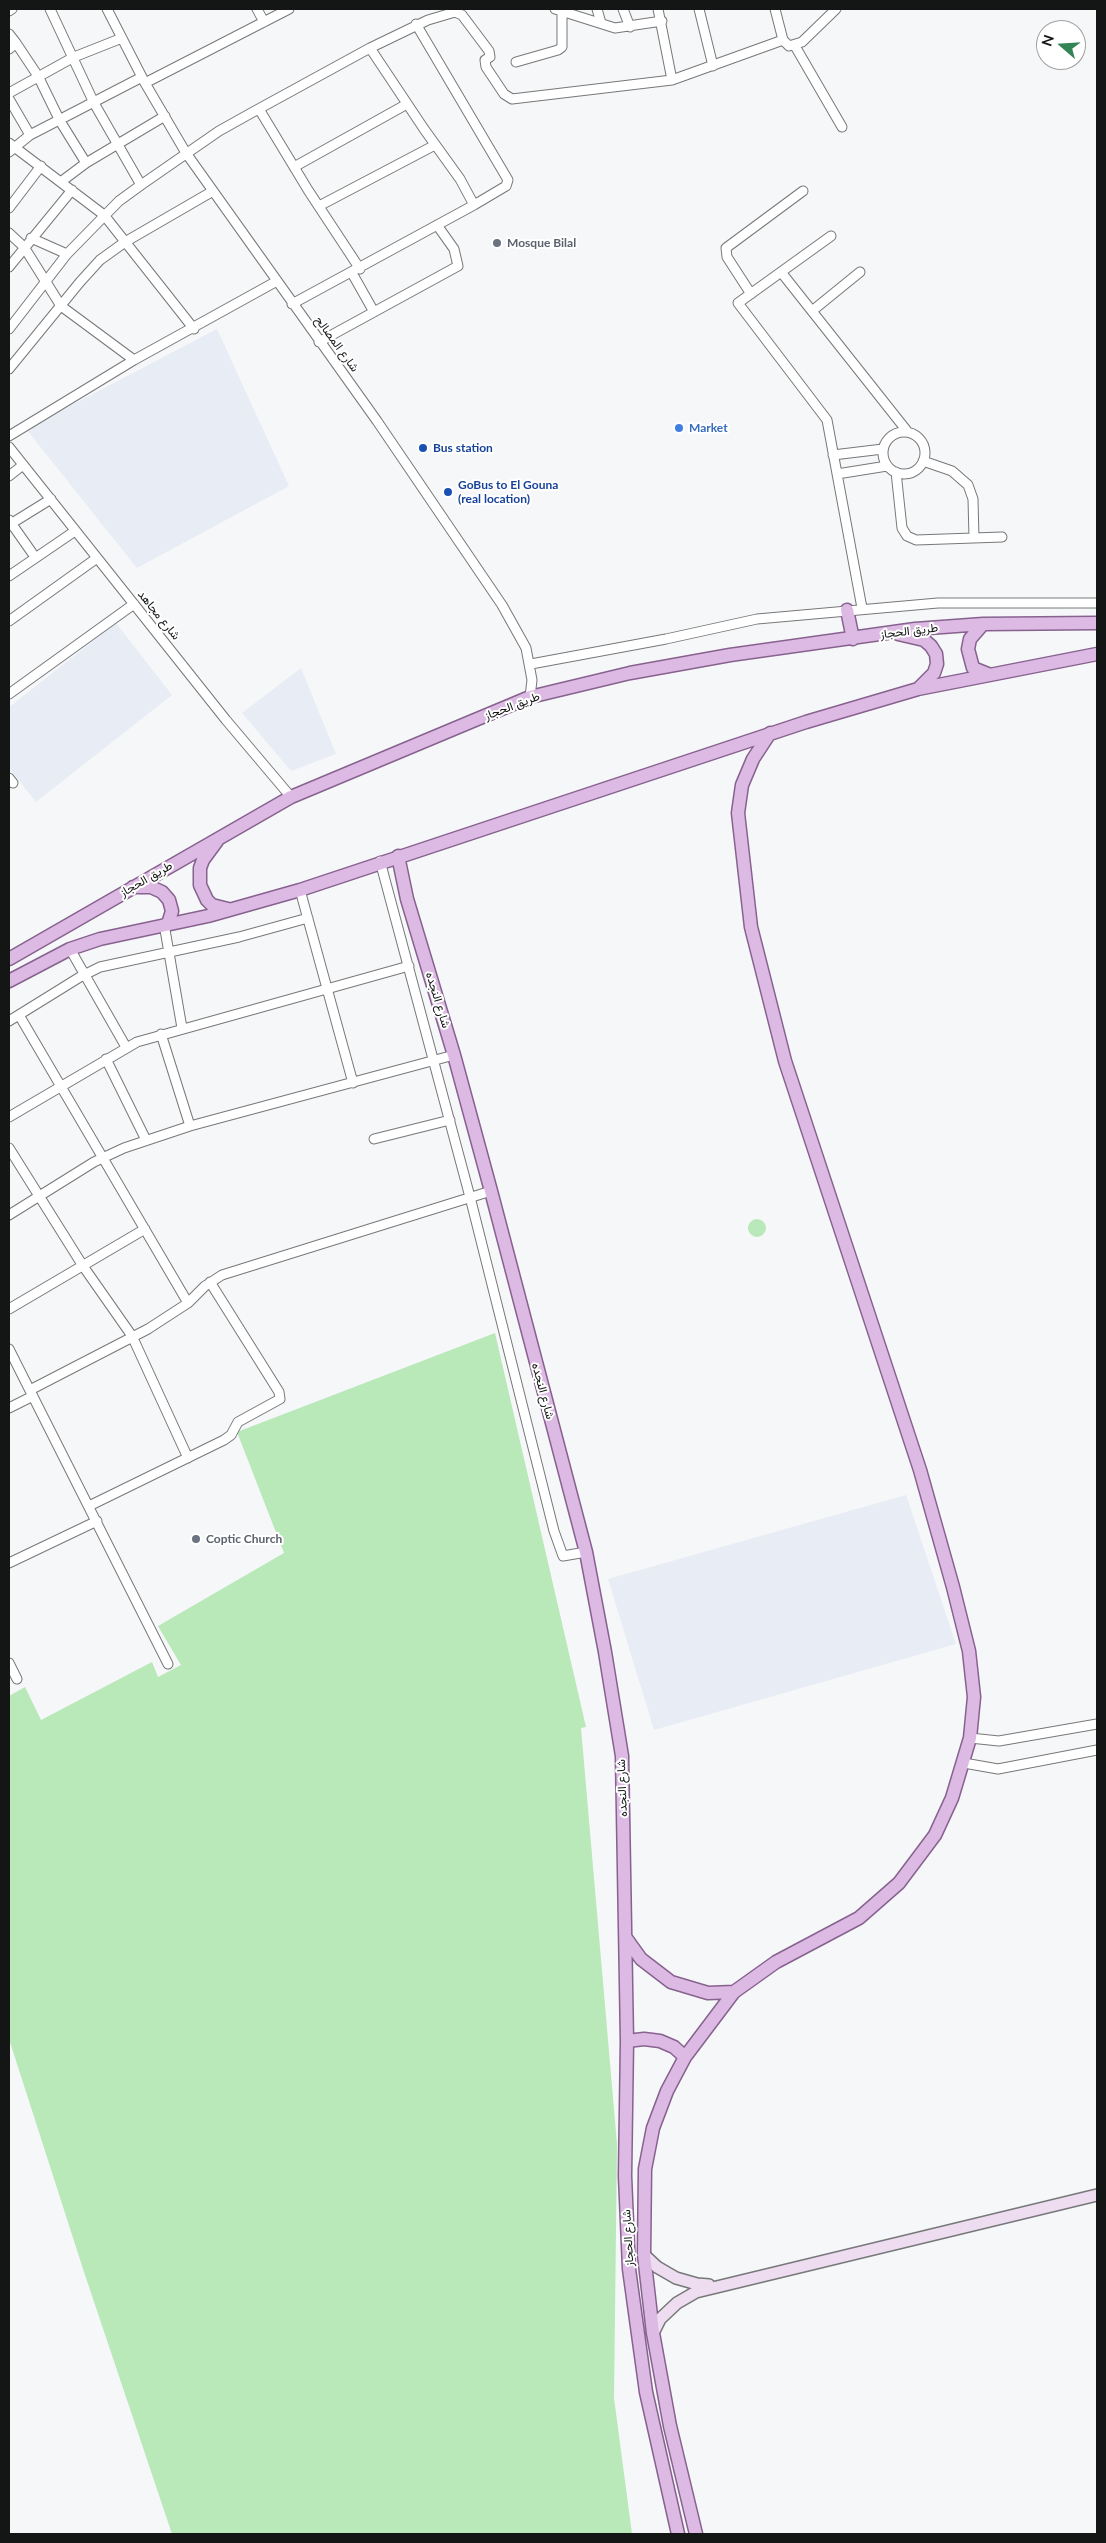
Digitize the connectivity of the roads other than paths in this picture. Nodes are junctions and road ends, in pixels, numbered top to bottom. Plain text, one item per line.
1 (50, 9) edge
2 (107, 9) edge
3 (257, 9) edge
4 (289, 9) edge
5 (560, 9) edge
6 (597, 9) edge
7 (624, 9) edge
8 (658, 9) edge
9 (699, 9) edge
10 (775, 9) edge
11 (836, 9) edge
12 (662, 21) junction
13 (264, 22) junction
14 (601, 23) junction
15 (416, 24) junction
16 (630, 27) junction
17 (9, 34) edge
18 (122, 38) junction
19 (783, 40) junction
20 (12, 46) edge
21 (795, 46) junction
22 (370, 48) junction
23 (74, 57) junction
24 (516, 62) dead end
25 (713, 66) junction
26 (38, 76) junction
27 (143, 80) junction
28 (672, 80) junction
29 (9, 93) edge
30 (9, 99) edge
31 (94, 103) junction
32 (407, 104) junction
33 (259, 109) junction
34 (164, 116) junction
35 (60, 121) junction
36 (842, 127) dead end
37 (30, 136) junction
38 (117, 144) junction
39 (435, 145) junction
40 (10, 147) edge
41 (186, 153) junction
42 (86, 163) junction
43 (41, 166) junction
44 (294, 167) junction
45 (62, 181) junction
46 (141, 185) junction
47 (72, 190) junction
48 (803, 191) dead end
49 (213, 192) junction
50 (474, 205) junction
51 (320, 206) junction
52 (9, 208) edge
53 (104, 215) junction
54 (437, 225) junction
55 (9, 233) edge
56 (831, 236) dead end
57 (31, 238) junction
58 (126, 242) junction
59 (24, 247) junction
60 (67, 254) junction
61 (9, 266) edge
62 (356, 271) junction
63 (780, 272) junction
64 (860, 272) dead end
65 (277, 282) junction
66 (46, 283) junction
67 (750, 294) junction
68 (292, 304) junction
69 (60, 306) junction
70 (812, 311) junction
71 (374, 312) junction
72 (9, 329) edge
73 (194, 329) junction
74 (319, 342) junction
75 (134, 360) junction
76 (9, 369) edge
77 (907, 432) junction
78 (9, 436) edge
79 (9, 447) edge
80 (883, 449) junction
81 (834, 456) junction
82 (923, 461) junction
83 (23, 466) junction
84 (887, 466) junction
85 (896, 472) junction
86 (837, 474) junction
87 (9, 476) edge
88 (50, 500) junction
89 (10, 523) edge
90 (76, 531) junction
91 (1002, 537) dead end
92 (974, 538) junction
93 (35, 557) junction
94 (97, 558) junction
95 (9, 576) edge
96 (1097, 603) edge
97 (134, 604) junction
98 (862, 608) junction
99 (847, 610) junction
100 (9, 621) edge
101 (1097, 623) edge
102 (983, 624) junction
103 (890, 632) junction
104 (853, 639) junction
105 (1097, 654) edge
106 (531, 664) junction
107 (988, 674) junction
108 (918, 689) junction
109 (9, 694) edge
110 (530, 697) junction
111 (770, 733) junction
112 (292, 797) junction
113 (220, 837) junction
114 (398, 856) junction
115 (380, 861) junction
116 (133, 887) junction
117 (300, 890) junction
118 (233, 909) junction
119 (308, 918) junction
120 (166, 924) junction
121 (70, 949) junction
122 (169, 951) junction
123 (9, 959) edge
124 (409, 966) junction
125 (84, 974) junction
126 (9, 981) edge
127 (327, 988) junction
128 (19, 1015) junction
129 (9, 1021) edge
130 (182, 1028) junction
131 (161, 1034) junction
132 (126, 1048) junction
133 (454, 1055) junction
134 (106, 1059) junction
135 (434, 1061) junction
136 (353, 1083) junction
137 (61, 1086) junction
138 (9, 1117) edge
139 (450, 1120) junction
140 (190, 1126) junction
141 (374, 1139) dead end
142 (146, 1140) junction
143 (9, 1148) edge
144 (103, 1157) junction
145 (491, 1191) junction
146 (39, 1197) junction
147 (470, 1198) junction
148 (9, 1215) edge
149 (145, 1229) junction
150 (83, 1266) junction
151 (210, 1282) junction
152 (188, 1303) junction
153 (9, 1309) edge
154 (132, 1336) junction
155 (9, 1349) edge
156 (32, 1393) junction
157 (9, 1408) edge
158 (188, 1458) junction
159 (90, 1506) junction
160 (97, 1521) junction
161 (586, 1552) junction
162 (9, 1563) edge
163 (9, 1663) edge
164 (168, 1664) dead end
165 (17, 1679) dead end
166 (1097, 1723) edge
167 (1097, 1735) edge
168 (970, 1738) junction
169 (1097, 1750) edge
170 (964, 1763) junction
171 (626, 1938) junction
172 (734, 1992) junction
173 (628, 2041) junction
174 (685, 2057) junction
175 (1097, 2195) edge
176 (644, 2255) junction
177 (718, 2285) junction
178 (653, 2333) junction
179 (678, 2534) edge
180 (696, 2534) edge

1 - 23 street
2 - 18 street, شارع المصالح
3 - 13 street
4 - 13 street
5 - 14 street
5 - 24 street
6 - 14 street
7 - 16 street
8 - 12 street
9 - 25 street
10 - 19 street
11 - 21 street
12 - 16 street
12 - 28 street
13 - 27 street
14 - 16 street
15 - 22 street
15 - 28 street
15 - 50 street
17 - 20 street
18 - 23 street
18 - 27 street, شارع المصالح
19 - 21 street
19 - 25 street
20 - 26 street
21 - 36 street
22 - 32 street
22 - 33 street
23 - 26 street
23 - 31 street
25 - 28 street
26 - 29 street
26 - 35 street
27 - 31 street
27 - 34 street, شارع المصالح
30 - 37 street
31 - 35 street
31 - 38 street
32 - 39 street
32 - 44 street
33 - 41 street
33 - 44 street
34 - 38 street
34 - 41 street, شارع المصالح
35 - 37 street
35 - 42 street
37 - 40 street
38 - 42 street
38 - 46 street
39 - 50 street
39 - 51 street
40 - 43 street
41 - 46 street
41 - 49 street, شارع المصالح
42 - 45 street
43 - 45 street
43 - 52 street
44 - 51 street
45 - 47 street
46 - 53 street
47 - 53 street
47 - 57 street
48 - 67 street
49 - 58 street
49 - 65 street, شارع المصالح
50 - 54 street
51 - 62 street
53 - 58 street
53 - 60 street
54 - 62 street
54 - 71 street
55 - 59 street
56 - 63 street
57 - 59 street
57 - 60 street
58 - 69 street
58 - 73 street
59 - 61 street
59 - 66 street
60 - 66 street
62 - 68 street
62 - 71 street
63 - 67 street
63 - 70 street
64 - 70 street
65 - 68 street, شارع المصالح
65 - 73 street
66 - 69 street
66 - 72 street
67 - 81 street
68 - 74 street, شارع المصالح
69 - 75 street
69 - 76 street
70 - 77 street
71 - 74 street
73 - 75 street
74 - 106 street, شارع المصالح
75 - 78 street
77 - 80 street
77 - 82 street
79 - 83 street, شارع مجاهد
80 - 81 street
80 - 84 street
81 - 86 street
82 - 85 street
82 - 92 street
83 - 87 street
83 - 88 street, شارع مجاهد
84 - 85 street
84 - 86 street
85 - 92 street
86 - 98 street
88 - 89 street
88 - 90 street, شارع مجاهد
89 - 93 street
90 - 93 street
90 - 94 street, شارع مجاهد
91 - 92 street
93 - 95 street
94 - 97 street, شارع مجاهد
94 - 100 street
96 - 98 street
97 - 109 street
97 - 112 street, شارع مجاهد
98 - 99 street
99 - 104 main road
99 - 106 street
101 - 102 main road, طريق الحجاز
102 - 103 main road, طريق الحجاز
102 - 107 main road
103 - 104 main road, طريق الحجاز
103 - 108 main road
104 - 110 main road, طريق الحجاز
105 - 107 main road
106 - 110 street, شارع المصالح
107 - 108 main road
108 - 111 main road
110 - 112 main road, طريق الحجاز
111 - 114 main road
111 - 168 main road, شارع الحجاز
112 - 113 main road, طريق الحجاز
113 - 116 main road, طريق الحجاز
113 - 118 main road
114 - 115 main road
114 - 133 main road, شارع النجده
115 - 117 main road
115 - 124 street
116 - 120 main road
116 - 123 main road, طريق الحجاز
117 - 118 main road
117 - 119 street
118 - 120 main road
119 - 122 street
119 - 127 street
120 - 121 main road
120 - 122 street
121 - 125 street
121 - 126 main road
122 - 125 street
122 - 130 street
124 - 127 street
124 - 135 street
125 - 128 street
125 - 132 street
127 - 130 street
127 - 136 street
128 - 129 street
128 - 137 street
130 - 131 street
131 - 132 street
131 - 140 street
132 - 134 street
133 - 135 street
133 - 145 main road, شارع النجده
134 - 137 street
134 - 142 street
135 - 136 street
135 - 139 street
136 - 140 street
137 - 138 street
137 - 144 street
139 - 141 street
139 - 147 street
140 - 142 street
142 - 144 street
143 - 146 street
144 - 146 street
144 - 149 street
145 - 147 street
145 - 161 main road, شارع النجده
146 - 148 street
146 - 150 street
147 - 151 street
147 - 161 street
149 - 150 street
149 - 152 street
150 - 153 street
150 - 154 street
151 - 152 street
151 - 158 street
152 - 154 street
154 - 156 street
154 - 158 street
155 - 156 street
156 - 157 street
156 - 159 street
158 - 159 street
159 - 160 street
160 - 162 street
160 - 164 street
161 - 171 main road, شارع النجده
163 - 165 street
166 - 167 street
166 - 168 street
168 - 170 main road, شارع الحجاز
169 - 170 street
170 - 172 main road, شارع الحجاز
171 - 172 main road
171 - 173 main road, شارع الحجاز
172 - 174 main road, شارع الحجاز
173 - 174 main road
173 - 179 main road, شارع الحجاز
174 - 176 main road, شارع الحجاز
175 - 177 street
176 - 177 street
176 - 178 main road, شارع الحجاز
177 - 178 street
178 - 180 main road, شارع الحجاز

